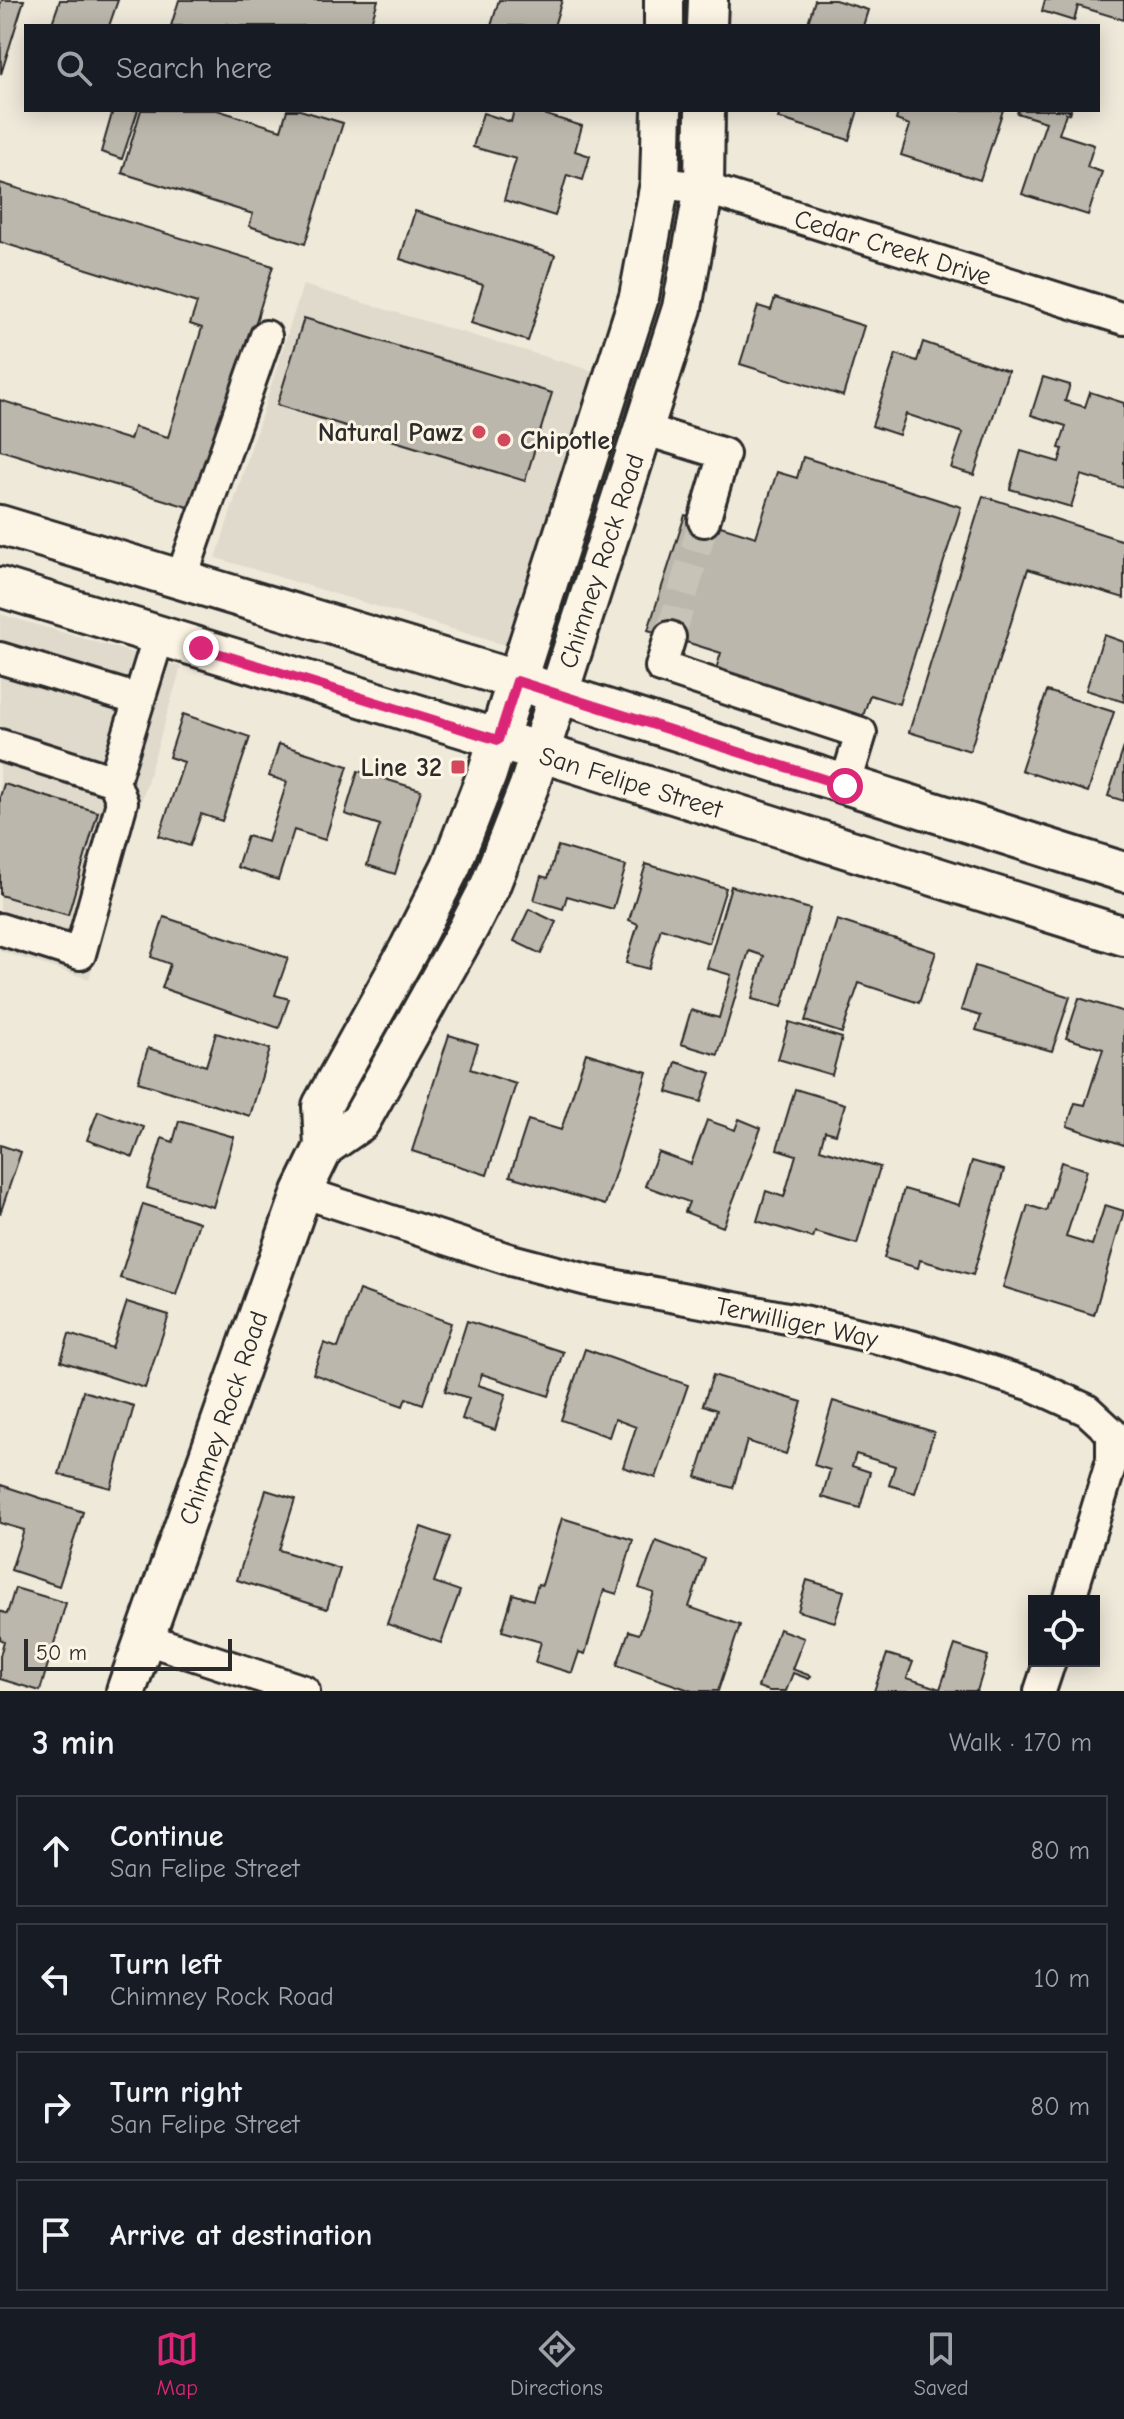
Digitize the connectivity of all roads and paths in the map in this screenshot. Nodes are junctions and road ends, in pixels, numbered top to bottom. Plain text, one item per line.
1 (664, 0) edge
2 (708, 0) edge
3 (664, 24) edge
4 (707, 24) edge
5 (662, 112) edge
6 (705, 112) edge
7 (660, 183) junction
8 (704, 188) junction
9 (1124, 319) edge
10 (266, 336) dead end
11 (643, 429) junction
12 (704, 521) tunnel mouth
13 (0, 525) edge
14 (181, 579) junction
15 (0, 587) edge
16 (159, 635) junction
17 (670, 637) tunnel mouth
18 (0, 658) edge
19 (517, 681) junction
20 (559, 695) junction
21 (139, 700) junction
22 (498, 740) junction
23 (0, 745) edge
24 (540, 754) junction
25 (114, 781) junction
26 (845, 786) junction
27 (1114, 869) edge
28 (1084, 924) junction
29 (0, 929) edge
30 (1124, 936) edge
31 (324, 1147) junction
32 (302, 1192) junction
33 (1071, 1595) edge
34 (146, 1639) junction
35 (1048, 1667) edge
36 (126, 1691) edge
37 (304, 1691) edge
38 (1040, 1691) edge

1 - 3 main road
2 - 4 main road
5 - 7 main road, Chimney Rock Road
6 - 8 main road, Chimney Rock Road
7 - 8 street, Cedar Creek Drive
7 - 19 main road, Chimney Rock Road
8 - 9 street, Cedar Creek Drive
8 - 11 main road, Chimney Rock Road
10 - 14 street
11 - 12 street
11 - 20 main road, Chimney Rock Road
13 - 14 main road
14 - 19 main road
15 - 16 main road, San Felipe Street
16 - 21 street
16 - 22 main road, San Felipe Street
17 - 26 street
18 - 21 street
19 - 20 main road
19 - 22 main road, Chimney Rock Road
20 - 24 main road, Chimney Rock Road
20 - 26 main road
21 - 25 street
22 - 24 main road, San Felipe Street
22 - 31 main road, Chimney Rock Road
23 - 25 street
24 - 28 main road, San Felipe Street
24 - 31 main road, Chimney Rock Road
25 - 29 street
26 - 27 main road
27 - 28 main road
28 - 30 main road, San Felipe Street
31 - 32 main road, Chimney Rock Road
32 - 33 street, Terwilliger Way
32 - 34 main road, Chimney Rock Road
34 - 36 main road, Chimney Rock Road
34 - 37 street
35 - 38 street

